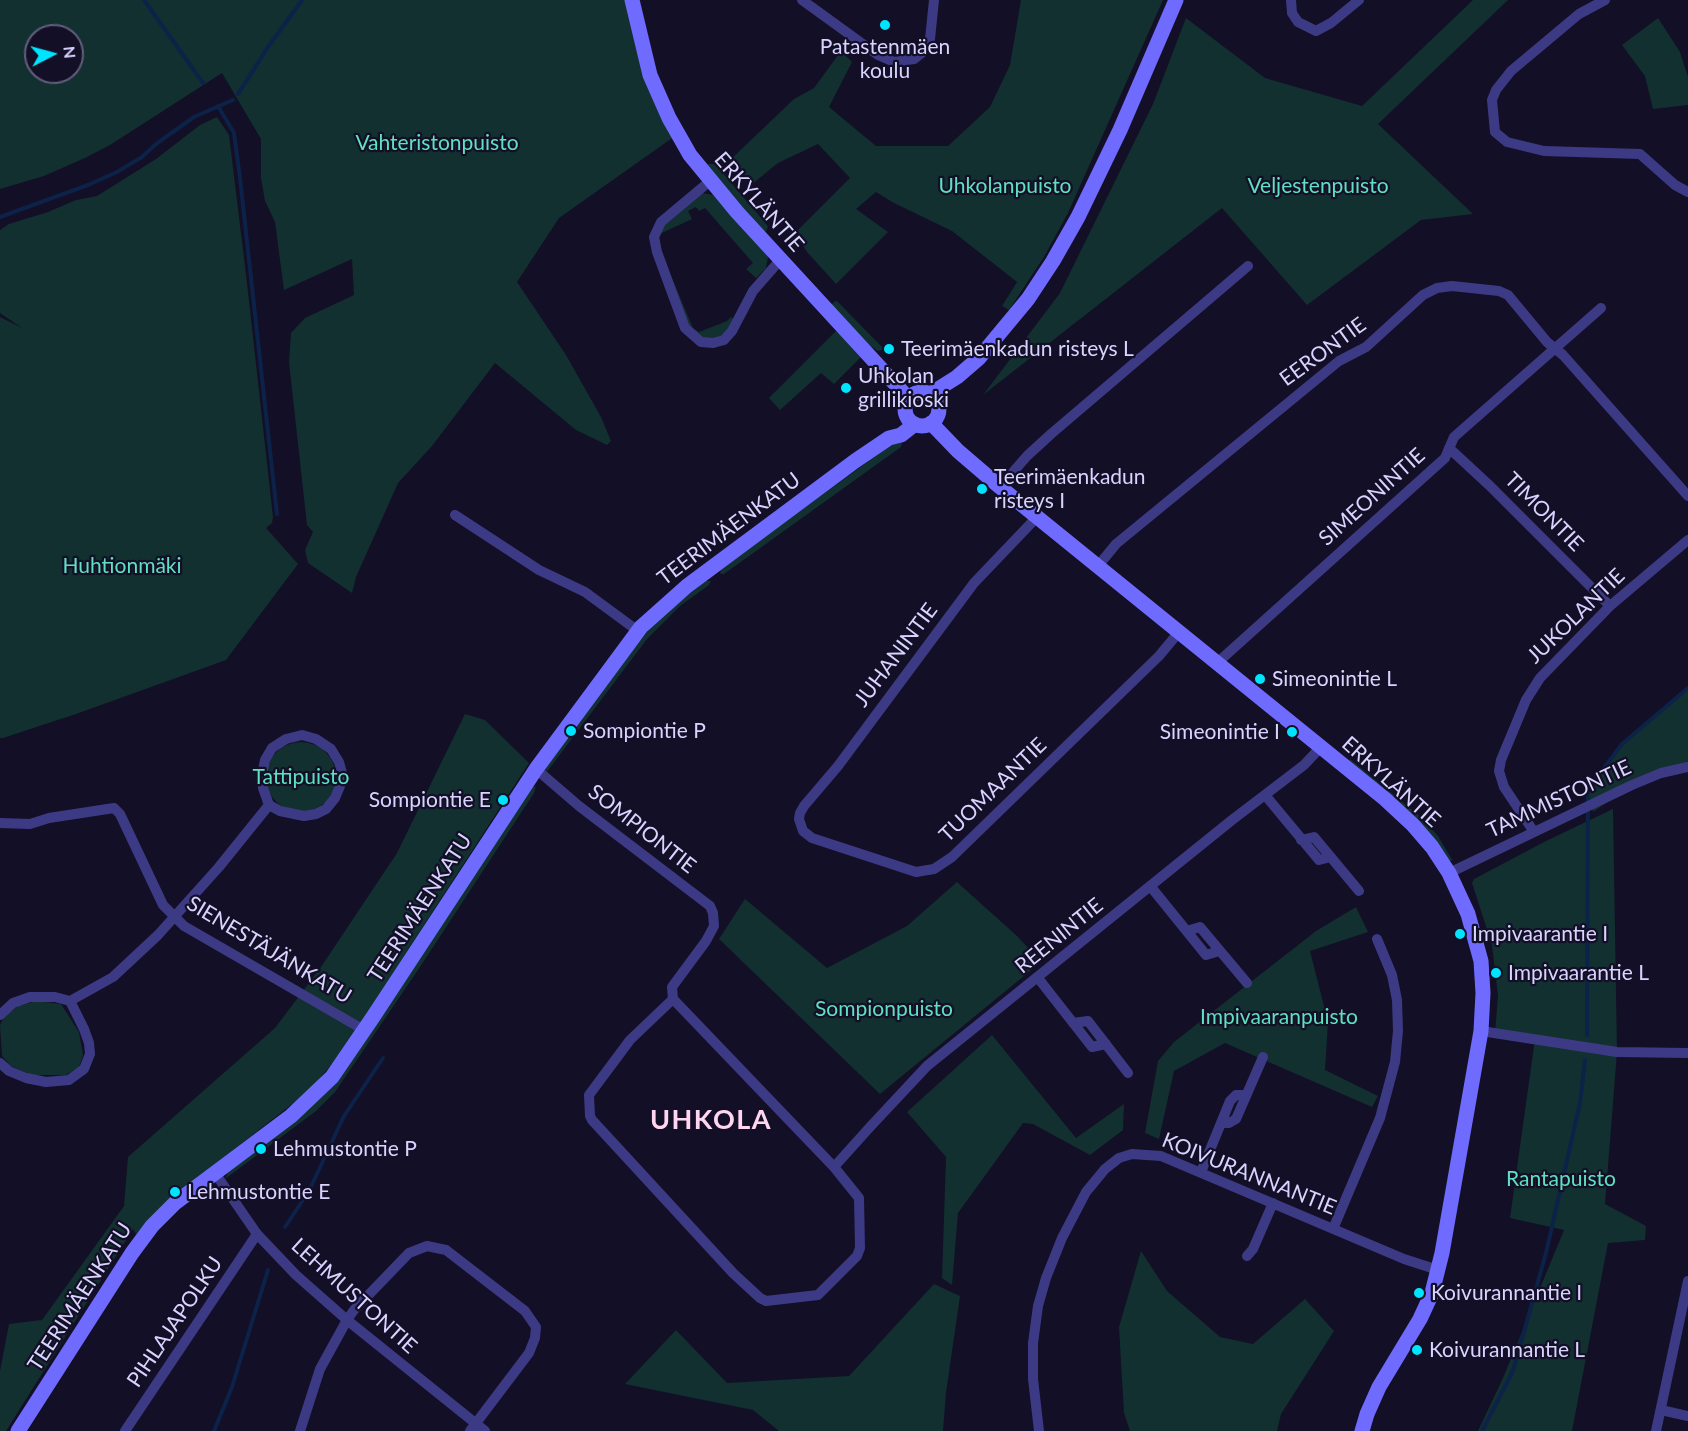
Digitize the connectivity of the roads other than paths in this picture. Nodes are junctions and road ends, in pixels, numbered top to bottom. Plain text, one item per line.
1 (632, 0) edge
2 (802, 0) edge
3 (934, 0) edge
4 (1176, 0) edge
5 (1291, 0) edge
6 (1359, 0) edge
7 (1605, 0) edge
8 (710, 181) junction
9 (1688, 192) edge
10 (781, 259) junction
11 (1248, 266) dead end
12 (1601, 308) dead end
13 (1555, 348) junction
14 (934, 400) junction
15 (910, 412) junction
16 (931, 423) junction
17 (1449, 448) junction
18 (1000, 487) junction
19 (1688, 496) edge
20 (455, 515) dead end
21 (1037, 517) junction
22 (1688, 540) edge
23 (1098, 566) junction
24 (1610, 606) junction
25 (638, 631) junction
26 (1179, 632) junction
27 (1217, 663) junction
28 (1320, 748) junction
29 (1688, 766) edge
30 (536, 769) junction
31 (1265, 795) junction
32 (269, 805) junction
33 (0, 823) edge
34 (800, 825) joint
35 (1534, 832) junction
36 (1449, 873) junction
37 (1151, 887) junction
38 (1359, 891) dead end
39 (174, 916) junction
40 (1377, 939) dead end
41 (1038, 978) junction
42 (1247, 983) dead end
43 (673, 999) junction
44 (70, 1001) junction
45 (0, 1015) edge
46 (364, 1030) junction
47 (1481, 1031) junction
48 (1688, 1053) edge
49 (1263, 1057) dead end
50 (0, 1063) edge
51 (1128, 1073) dead end
52 (834, 1167) junction
53 (1201, 1172) junction
54 (215, 1173) junction
55 (1273, 1203) junction
56 (1333, 1229) junction
57 (257, 1234) junction
58 (1247, 1256) dead end
59 (1438, 1270) junction
60 (1688, 1281) edge
61 (347, 1320) junction
62 (1661, 1410) junction
63 (1688, 1416) edge
64 (477, 1429) edge
65 (18, 1431) edge
66 (125, 1431) edge
67 (300, 1431) edge
68 (1039, 1431) edge
69 (1362, 1431) edge
70 (1656, 1431) edge

1 - 8 street, ERKYLÄNTIE
2 - 3 street
4 - 14 street
5 - 6 street
7 - 9 street
8 - 10 street, ERKYLÄNTIE
8 - 10 street
10 - 15 street, ERKYLÄNTIE
11 - 18 street
12 - 13 street, SIMEONINTIE
13 - 17 street, SIMEONINTIE
13 - 19 street, EERONTIE
13 - 23 street, EERONTIE
14 - 15 street
14 - 16 street
15 - 16 street
15 - 25 street, TEERIMÄENKATU
16 - 18 street, ERKYLÄNTIE
17 - 24 street, TIMONTIE
17 - 27 street, SIMEONINTIE
18 - 21 street, ERKYLÄNTIE
20 - 25 street
21 - 23 street, ERKYLÄNTIE
21 - 34 street, JUHANINTIE
22 - 24 street, JUKOLANTIE
23 - 26 street, ERKYLÄNTIE
24 - 35 street, JUKOLANTIE
25 - 30 street, TEERIMÄENKATU
26 - 27 street, ERKYLÄNTIE
26 - 34 street, TUOMAANTIE
27 - 28 street, ERKYLÄNTIE
28 - 31 street, REENINTIE
28 - 36 street, ERKYLÄNTIE
29 - 35 street, TAMMISTONTIE
30 - 43 street, SOMPIONTIE
30 - 46 street, TEERIMÄENKATU
31 - 37 street, REENINTIE
31 - 38 street
32 - 32 street
32 - 39 street
33 - 39 street, SIENESTÄJÄNKATU
35 - 36 street, TAMMISTONTIE
36 - 47 street, ERKYLÄNTIE
37 - 41 street, REENINTIE
37 - 42 street
39 - 44 street
39 - 46 street, SIENESTÄJÄNKATU
40 - 56 street
41 - 51 street
41 - 52 street, REENINTIE
43 - 52 street
43 - 52 street
44 - 45 street
44 - 50 street
46 - 54 street, TEERIMÄENKATU
47 - 48 street
47 - 59 street, ERKYLÄNTIE
49 - 53 street
53 - 55 street, KOIVURANNANTIE
53 - 68 street, KOIVURANNANTIE
54 - 57 street, LEHMUSTONTIE
54 - 65 street, TEERIMÄENKATU
55 - 56 street, KOIVURANNANTIE
55 - 58 street
56 - 59 street, KOIVURANNANTIE
57 - 61 street, LEHMUSTONTIE
57 - 66 street, PIHLAJAPOLKU
59 - 69 street, ERKYLÄNTIE
60 - 62 street
61 - 64 street, LEHMUSTONTIE
61 - 64 street
61 - 67 street
62 - 63 street
62 - 70 street

